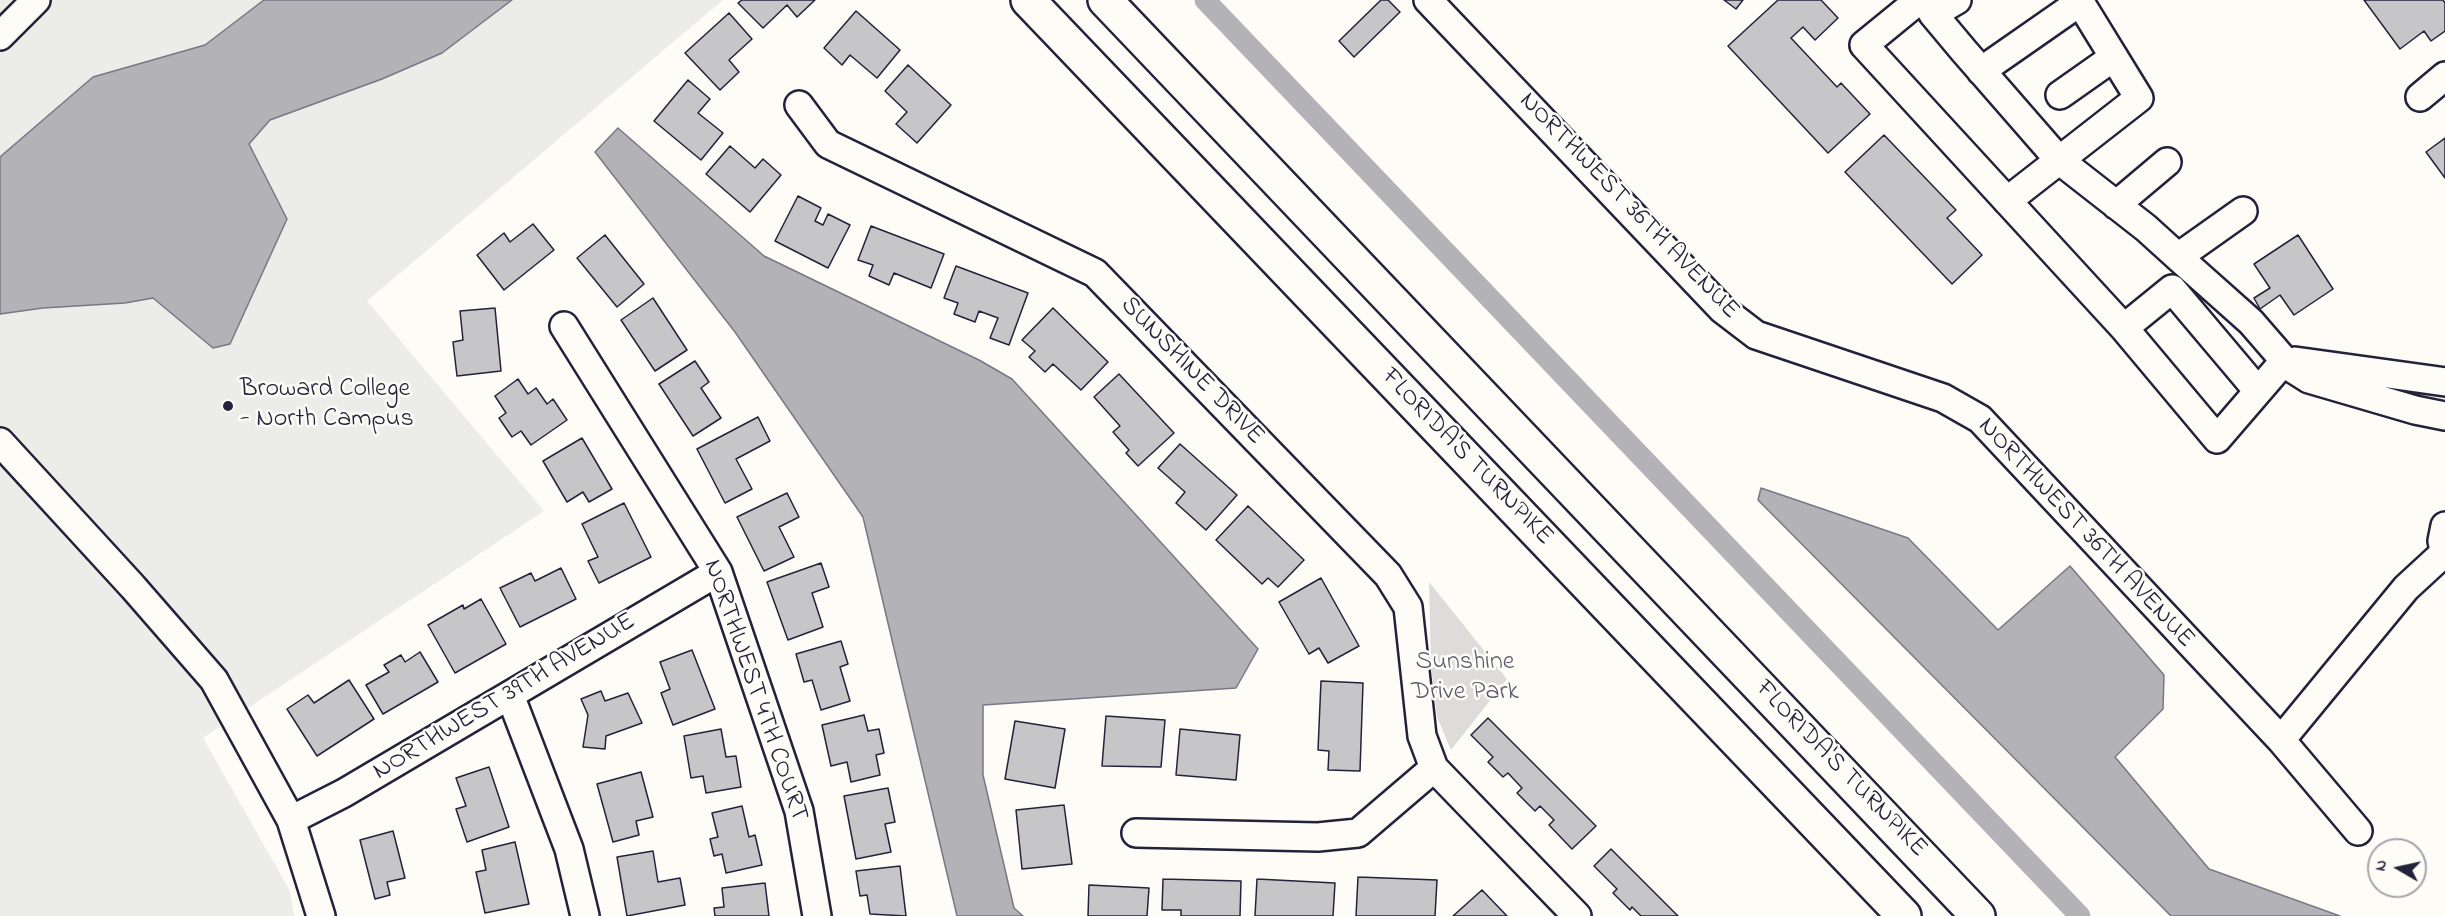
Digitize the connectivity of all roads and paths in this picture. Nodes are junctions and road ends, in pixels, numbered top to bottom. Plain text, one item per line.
1 (36, 0) edge
2 (1028, 0) edge
3 (1105, 0) edge
4 (1428, 0) edge
5 (1958, 0) edge
6 (1926, 5) edge
7 (0, 36) edge
8 (2114, 57) junction
9 (1982, 71) junction
10 (2445, 76) edge
11 (2060, 95) dead end
12 (2420, 97) dead end
13 (800, 105) dead end
14 (2059, 160) junction
15 (2167, 162) dead end
16 (2007, 201) junction
17 (2116, 205) junction
18 (2243, 211) dead end
19 (2178, 257) junction
20 (564, 326) dead end
21 (2124, 328) junction
22 (2285, 360) junction
23 (2433, 380) edge
24 (2258, 391) junction
25 (2415, 410) junction
26 (2445, 416) edge
27 (0, 442) edge
28 (2445, 526) edge
29 (2444, 554) edge
30 (718, 572) junction
31 (510, 695) junction
32 (2281, 740) junction
33 (1434, 768) junction
34 (291, 820) junction
35 (2358, 831) dead end
36 (1136, 833) dead end
37 (321, 916) edge
38 (585, 916) edge
39 (817, 916) edge
40 (1577, 916) edge
41 (1904, 916) edge
42 (1978, 916) edge

1 - 7 street
2 - 41 highway, FLORIDA'S TURNPIKE
3 - 42 highway, FLORIDA'S TURNPIKE
4 - 32 street, NORTHWEST 36TH AVENUE
5 - 6 street
6 - 9 street
6 - 16 street
8 - 9 street
8 - 11 street
8 - 14 street
9 - 14 street
10 - 12 street
13 - 33 street, SUNSHINE DRIVE
14 - 16 street
14 - 17 street
15 - 17 street
16 - 21 street
17 - 19 street
18 - 19 street
19 - 22 street
20 - 30 street, NORTHWEST 4TH COURT
21 - 24 street
21 - 24 street
22 - 23 street
22 - 24 street
22 - 25 street
23 - 25 street
25 - 26 street
27 - 34 street
28 - 29 street
29 - 32 street
30 - 31 street, NORTHWEST 39TH AVENUE
30 - 39 street, NORTHWEST 4TH COURT
31 - 34 street, NORTHWEST 39TH AVENUE
31 - 38 street
32 - 35 street, NORTHWEST 36TH AVENUE
33 - 36 street
33 - 40 street, SUNSHINE DRIVE
34 - 37 street

